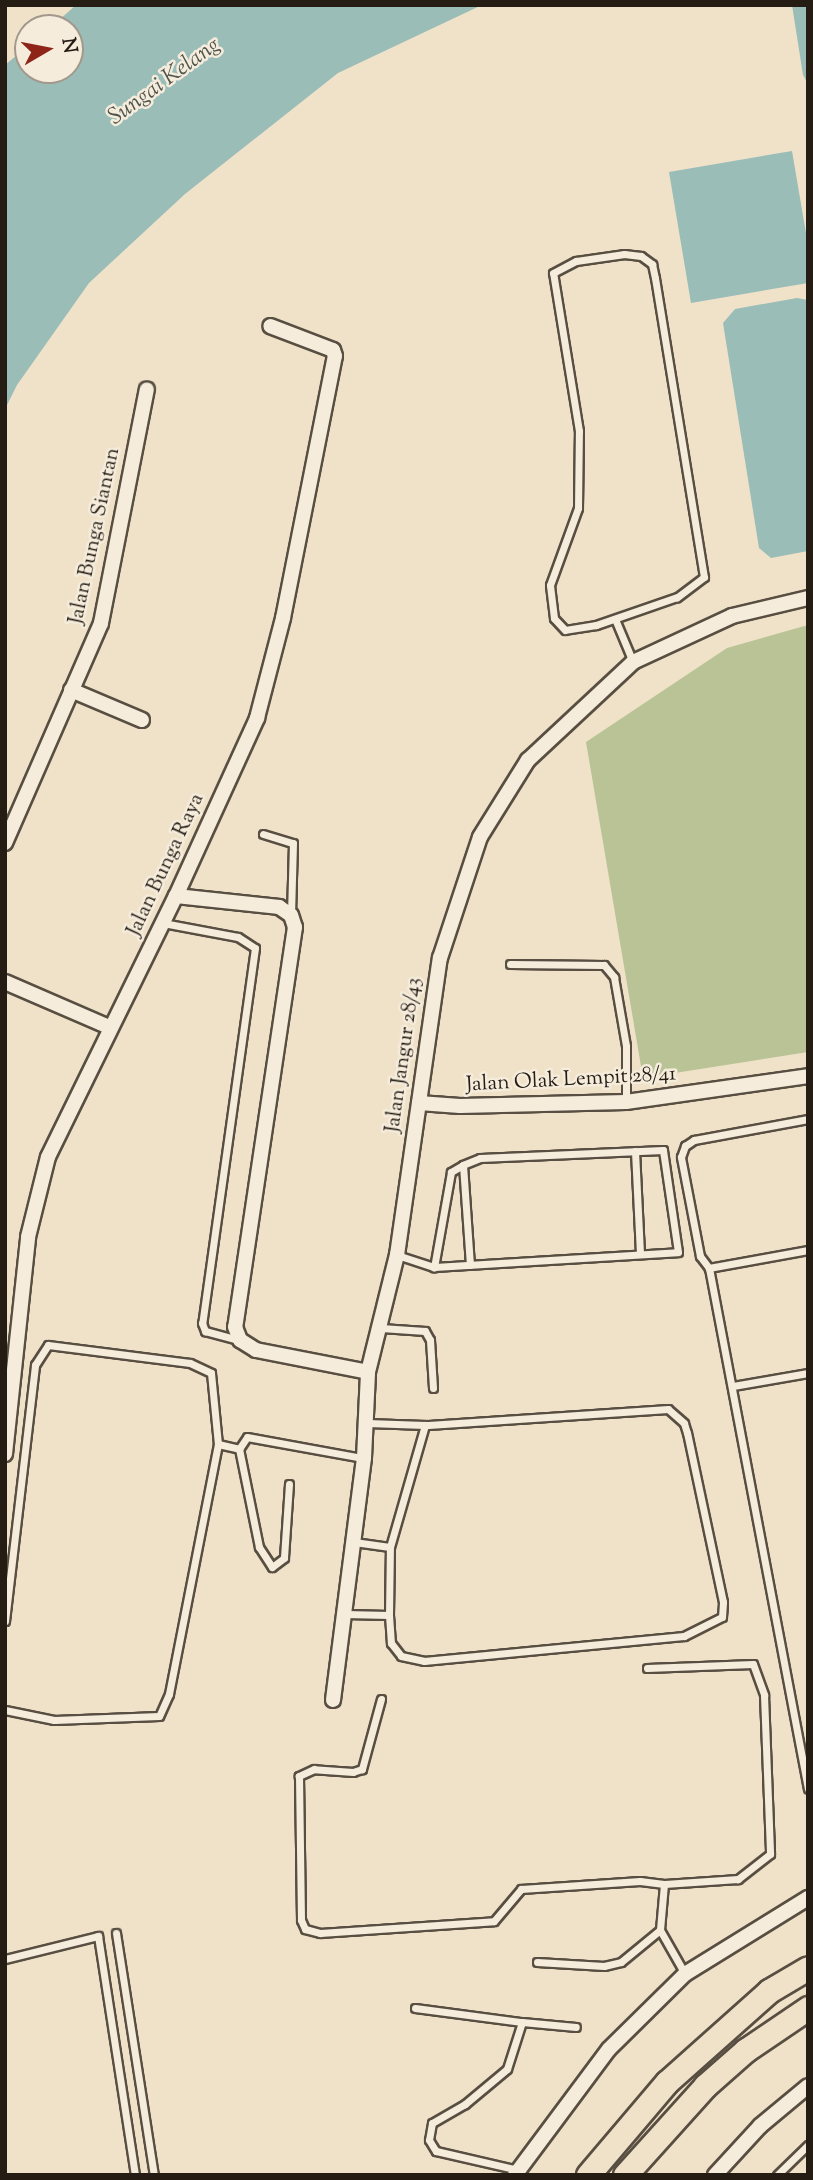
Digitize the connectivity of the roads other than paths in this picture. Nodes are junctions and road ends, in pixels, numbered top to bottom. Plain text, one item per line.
1 (270, 326) dead end
2 (147, 389) dead end
3 (808, 598) edge
4 (615, 619) junction
5 (633, 662) junction
6 (72, 690) junction
7 (142, 720) dead end
8 (262, 834) dead end
9 (5, 843) edge
10 (176, 895) junction
11 (292, 915) junction
12 (163, 923) junction
13 (510, 964) dead end
14 (5, 982) edge
15 (109, 1027) junction
16 (808, 1076) edge
17 (626, 1102) junction
18 (419, 1103) junction
19 (808, 1119) edge
20 (635, 1151) junction
21 (463, 1165) junction
22 (808, 1250) edge
23 (640, 1254) junction
24 (397, 1255) junction
25 (470, 1265) junction
26 (434, 1267) junction
27 (709, 1268) junction
28 (381, 1328) junction
29 (240, 1340) junction
30 (368, 1372) junction
31 (808, 1373) edge
32 (733, 1387) junction
33 (433, 1388) dead end
34 (367, 1423) junction
35 (425, 1425) junction
36 (218, 1444) junction
37 (239, 1449) junction
38 (5, 1454) edge
39 (364, 1458) junction
40 (289, 1484) dead end
41 (354, 1542) junction
42 (390, 1547) junction
43 (345, 1614) junction
44 (389, 1615) junction
45 (5, 1620) edge
46 (647, 1668) dead end
47 (381, 1699) dead end
48 (333, 1700) dead end
49 (5, 1710) edge
50 (808, 1789) edge
51 (664, 1884) junction
52 (808, 1898) edge
53 (660, 1930) junction
54 (116, 1933) dead end
55 (5, 1958) edge
56 (537, 1962) dead end
57 (808, 1968) edge
58 (685, 1974) junction
59 (415, 2008) dead end
60 (808, 2008) edge
61 (522, 2022) junction
62 (576, 2027) dead end
63 (134, 2052) junction
64 (116, 2054) junction
65 (808, 2086) edge
66 (808, 2145) edge
67 (517, 2172) edge
68 (135, 2175) edge
69 (154, 2175) edge
70 (588, 2175) edge
71 (625, 2175) edge
72 (715, 2175) edge
73 (777, 2175) edge

1 - 10 street, Jalan Bunga Raya
2 - 6 street, Jalan Bunga Siantan
3 - 5 street, Jalan Jangur 28/43
4 - 4 lane
4 - 5 lane
5 - 18 street, Jalan Jangur 28/43
6 - 7 street
6 - 9 street, Jalan Bunga Siantan
8 - 11 lane
10 - 11 street
10 - 12 street, Jalan Bunga Raya
11 - 29 street
12 - 15 street, Jalan Bunga Raya
12 - 29 lane
13 - 17 lane
14 - 15 street
15 - 38 street, Jalan Bunga Raya
16 - 17 street, Jalan Olak Lempit 28/41
17 - 18 street, Jalan Olak Lempit 28/41
18 - 24 street, Jalan Jangur 28/43
19 - 27 lane
20 - 21 lane
20 - 23 lane
20 - 23 lane
21 - 25 lane
21 - 26 lane
22 - 27 lane
23 - 25 lane
24 - 26 lane
24 - 28 street, Jalan Jangur 28/43
25 - 26 lane
27 - 32 lane
28 - 30 street, Jalan Jangur 28/43
28 - 33 lane
29 - 30 street
30 - 34 street, Jalan Jangur 28/43
31 - 32 lane
32 - 50 lane
34 - 35 lane
34 - 39 street, Jalan Jangur 28/43
35 - 42 lane
35 - 44 lane
36 - 37 lane
36 - 45 lane
36 - 49 lane
37 - 39 lane
37 - 40 lane
39 - 41 street, Jalan Jangur 28/43
41 - 42 lane
41 - 43 street, Jalan Jangur 28/43
42 - 44 lane
43 - 44 lane
43 - 48 street, Jalan Jangur 28/43
46 - 51 lane
47 - 51 lane
51 - 53 lane
52 - 58 street
53 - 56 lane
53 - 58 lane
54 - 63 lane
55 - 64 lane
57 - 70 main road
58 - 67 street
59 - 61 lane
60 - 71 main road
61 - 62 lane
61 - 67 lane
63 - 64 lane
63 - 69 lane
64 - 68 lane
65 - 72 street
66 - 73 lane

